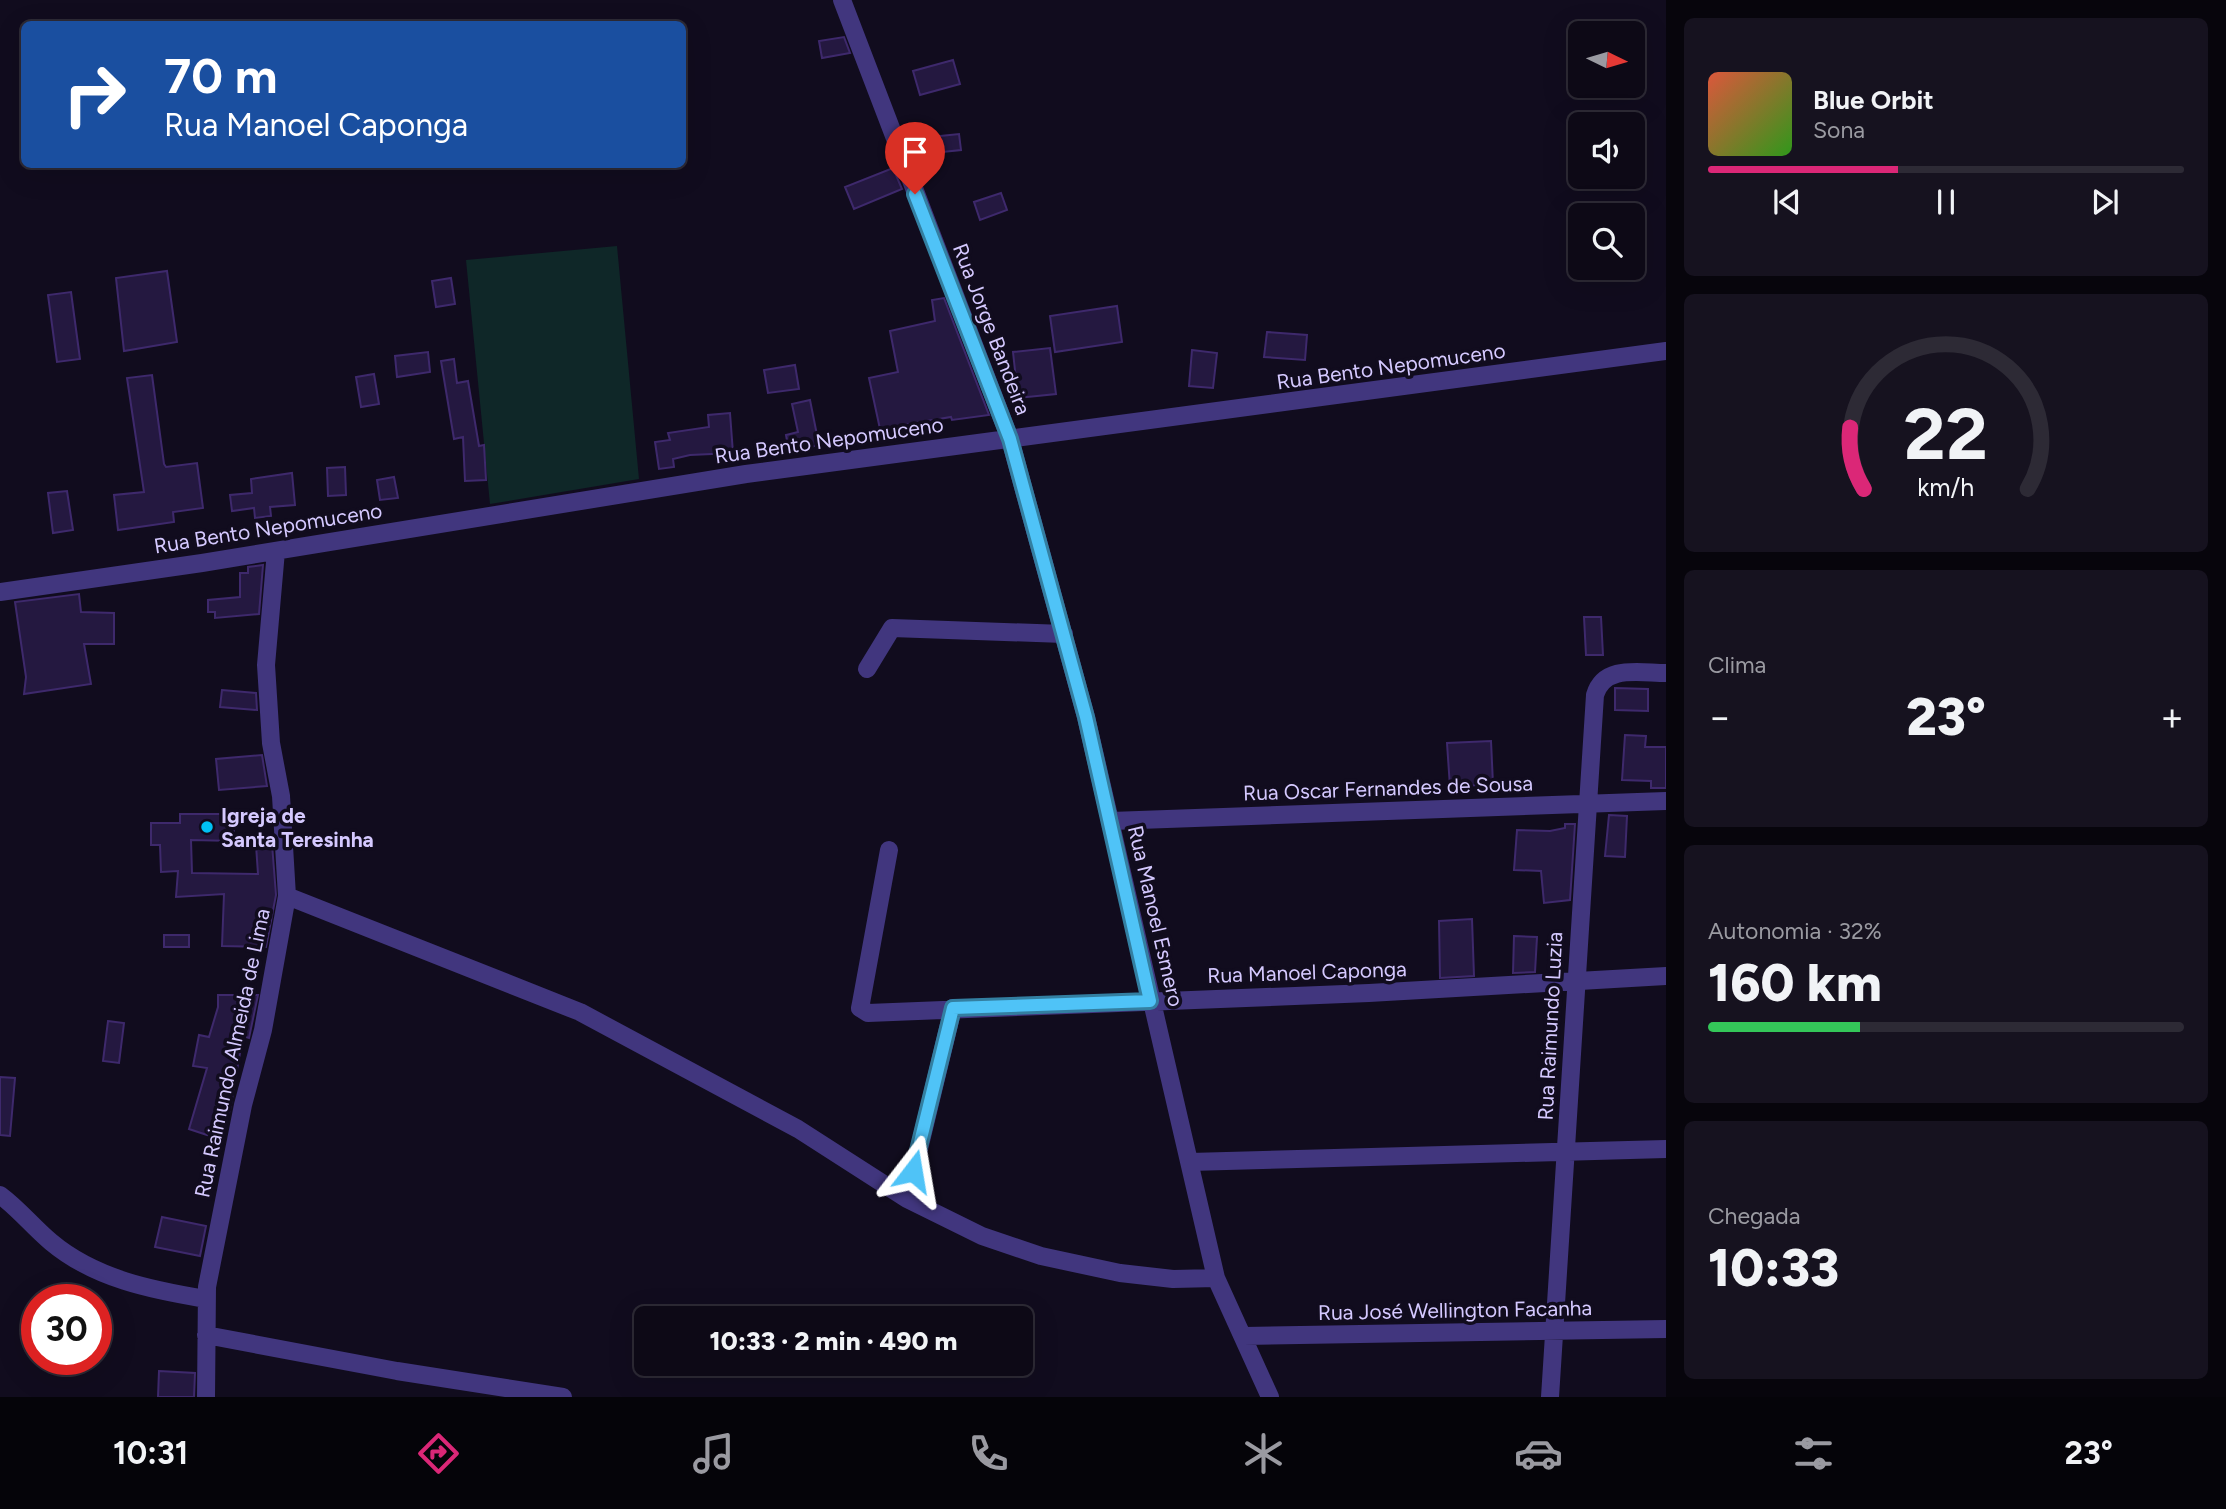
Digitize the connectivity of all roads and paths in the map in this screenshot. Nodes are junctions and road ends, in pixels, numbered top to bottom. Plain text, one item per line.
1 (842, 0) edge
2 (1666, 351) edge
3 (1010, 439) junction
4 (276, 551) junction
5 (0, 592) edge
6 (1063, 634) junction
7 (867, 669) dead end
8 (1666, 673) edge
9 (1666, 801) edge
10 (1588, 803) junction
11 (1111, 821) junction
12 (889, 850) dead end
13 (287, 897) junction
14 (1666, 976) edge
15 (1575, 981) junction
16 (1150, 1001) junction
17 (953, 1008) junction
18 (1666, 1149) edge
19 (1566, 1150) junction
20 (1190, 1162) junction
21 (0, 1195) edge
22 (907, 1199) junction
23 (1216, 1278) junction
24 (206, 1299) junction
25 (1666, 1329) edge
26 (1554, 1332) junction
27 (206, 1335) junction
28 (1244, 1336) junction
29 (206, 1397) edge
30 (563, 1397) edge
31 (1270, 1397) edge
32 (1550, 1397) edge

1 - 3 street, Rua Jorge Bandeira
2 - 3 street, Rua Bento Nepomuceno
3 - 4 street, Rua Bento Nepomuceno
3 - 6 street, Rua Manoel Esmero
4 - 5 street, Rua Bento Nepomuceno
4 - 13 street, Rua Raimundo Almeida de Lima
6 - 7 street
6 - 11 street, Rua Manoel Esmero
8 - 10 street, Rua Raimundo Luzia
9 - 10 street, Rua Oscar Fernandes de Sousa
10 - 11 street, Rua Oscar Fernandes de Sousa
10 - 15 street, Rua Raimundo Luzia
11 - 16 street, Rua Manoel Esmero
12 - 17 street, Rua Manoel Caponga
13 - 22 street
13 - 24 street, Rua Raimundo Almeida de Lima
14 - 15 street, Rua Manoel Caponga
15 - 16 street, Rua Manoel Caponga
15 - 19 street, Rua Raimundo Luzia
16 - 17 street, Rua Manoel Caponga
16 - 20 street, Rua Manoel Esmero
17 - 22 street
18 - 19 street
19 - 20 street
19 - 26 street, Rua Raimundo Luzia
20 - 23 street, Rua Manoel Esmero
21 - 24 street
22 - 23 street
23 - 28 street, Rua Manoel Esmero
24 - 27 street, Rua Raimundo Almeida de Lima
25 - 26 street, Rua José Wellington Facanha
26 - 28 street, Rua José Wellington Facanha
26 - 32 street, Rua Raimundo Luzia
27 - 29 street, Rua Raimundo Almeida de Lima
27 - 30 street
28 - 31 street, Rua Manoel Esmero

